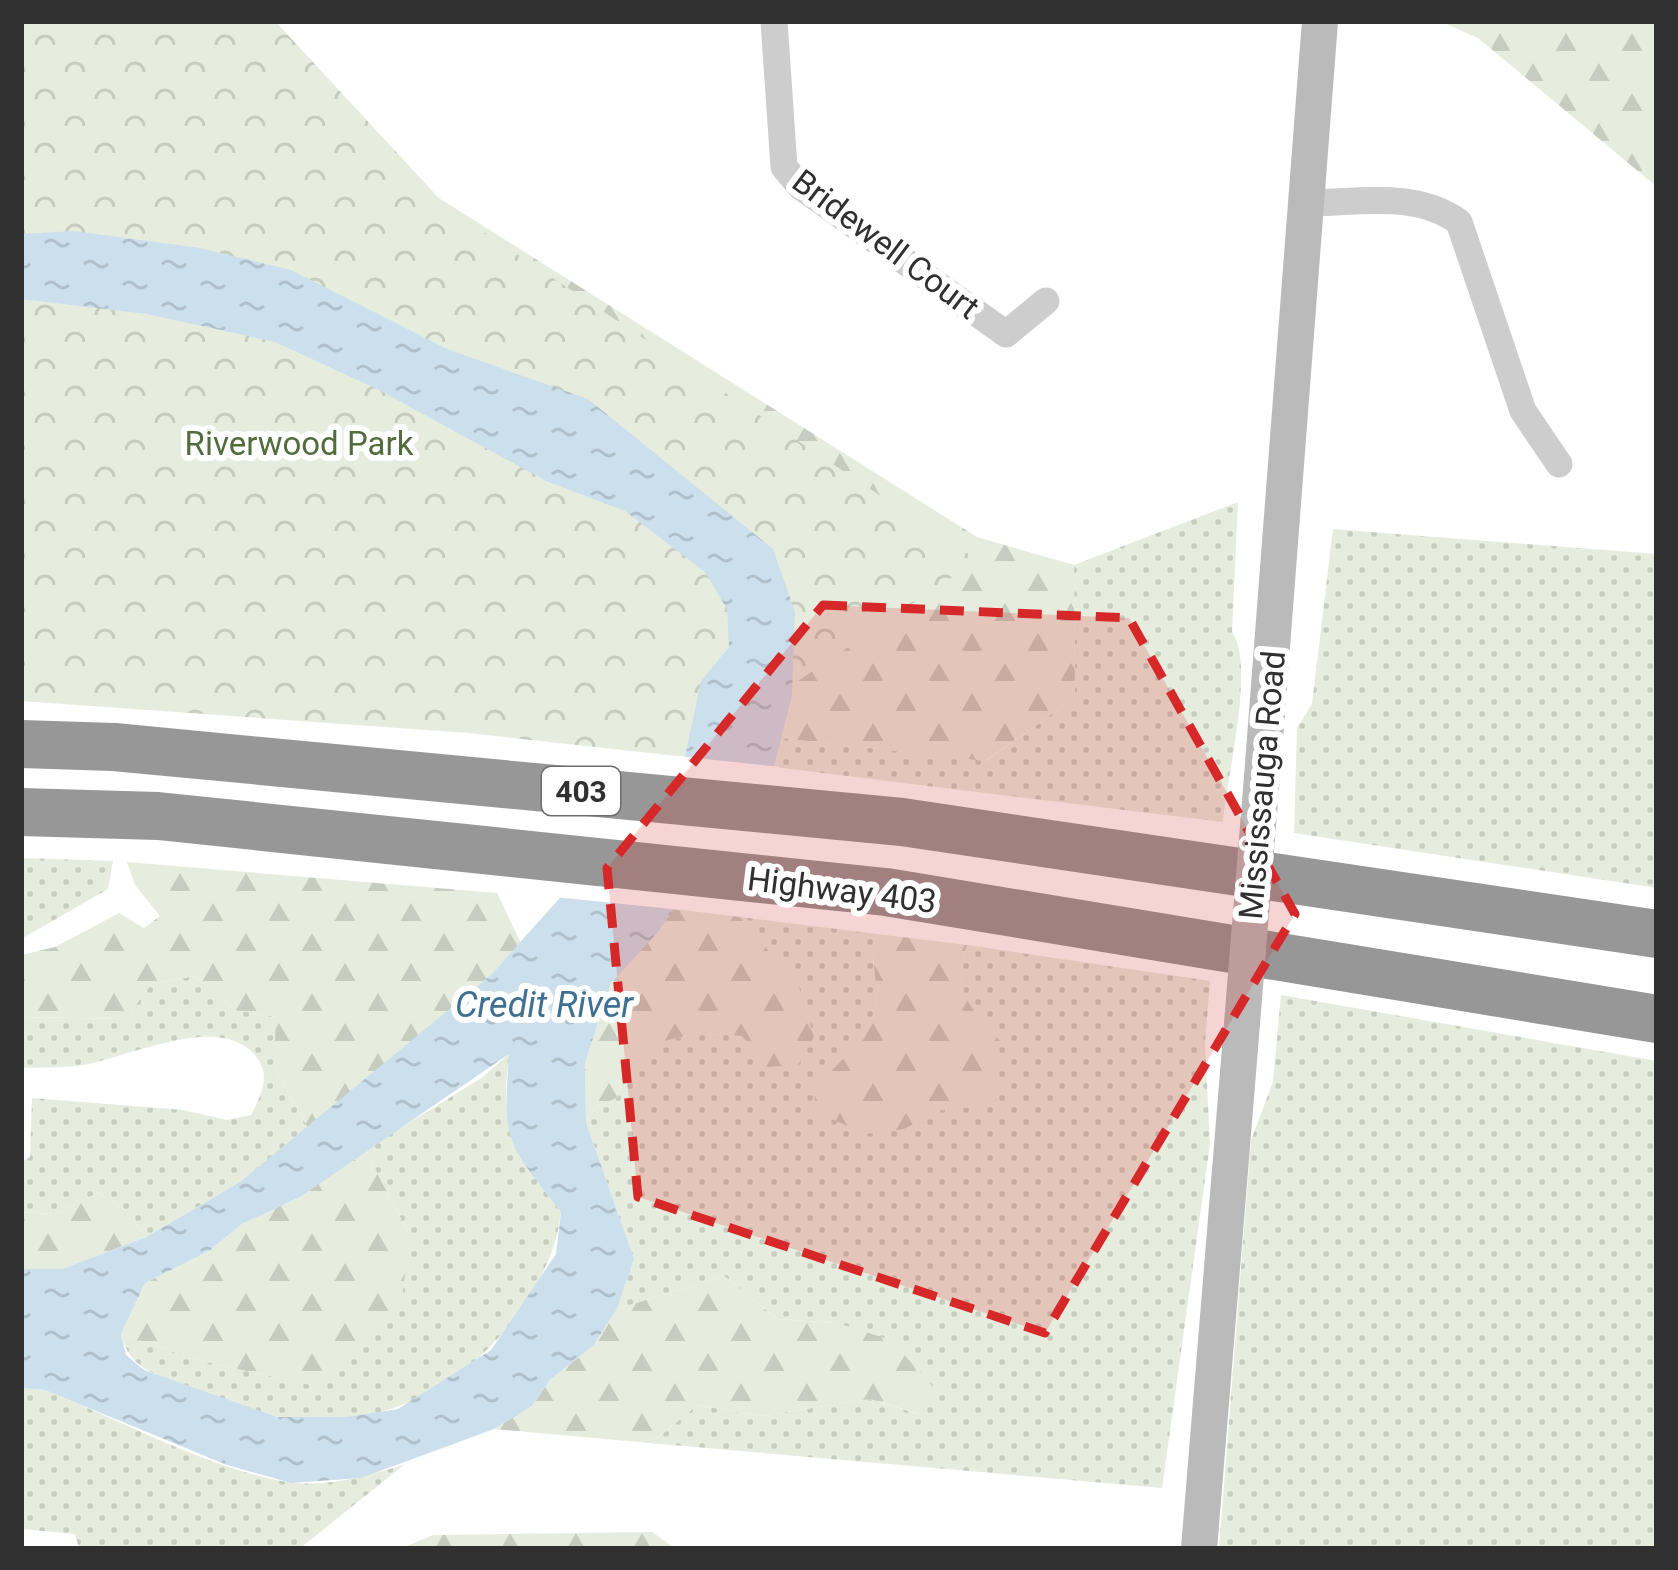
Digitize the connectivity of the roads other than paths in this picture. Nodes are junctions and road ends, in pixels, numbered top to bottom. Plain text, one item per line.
1 (774, 21) edge
2 (1320, 21) edge
3 (1310, 203) junction
4 (1046, 301) dead end
5 (1559, 464) dead end
6 (21, 744) edge
7 (21, 812) edge
8 (1657, 934) edge
9 (1657, 1019) edge
10 (1199, 1549) edge

1 - 4 street, Bridewell Court
2 - 3 main road, Mississauga Road
3 - 5 street
3 - 10 main road, Mississauga Road, bridge
6 - 8 highway, 403
7 - 9 highway, Highway 403 / 403

